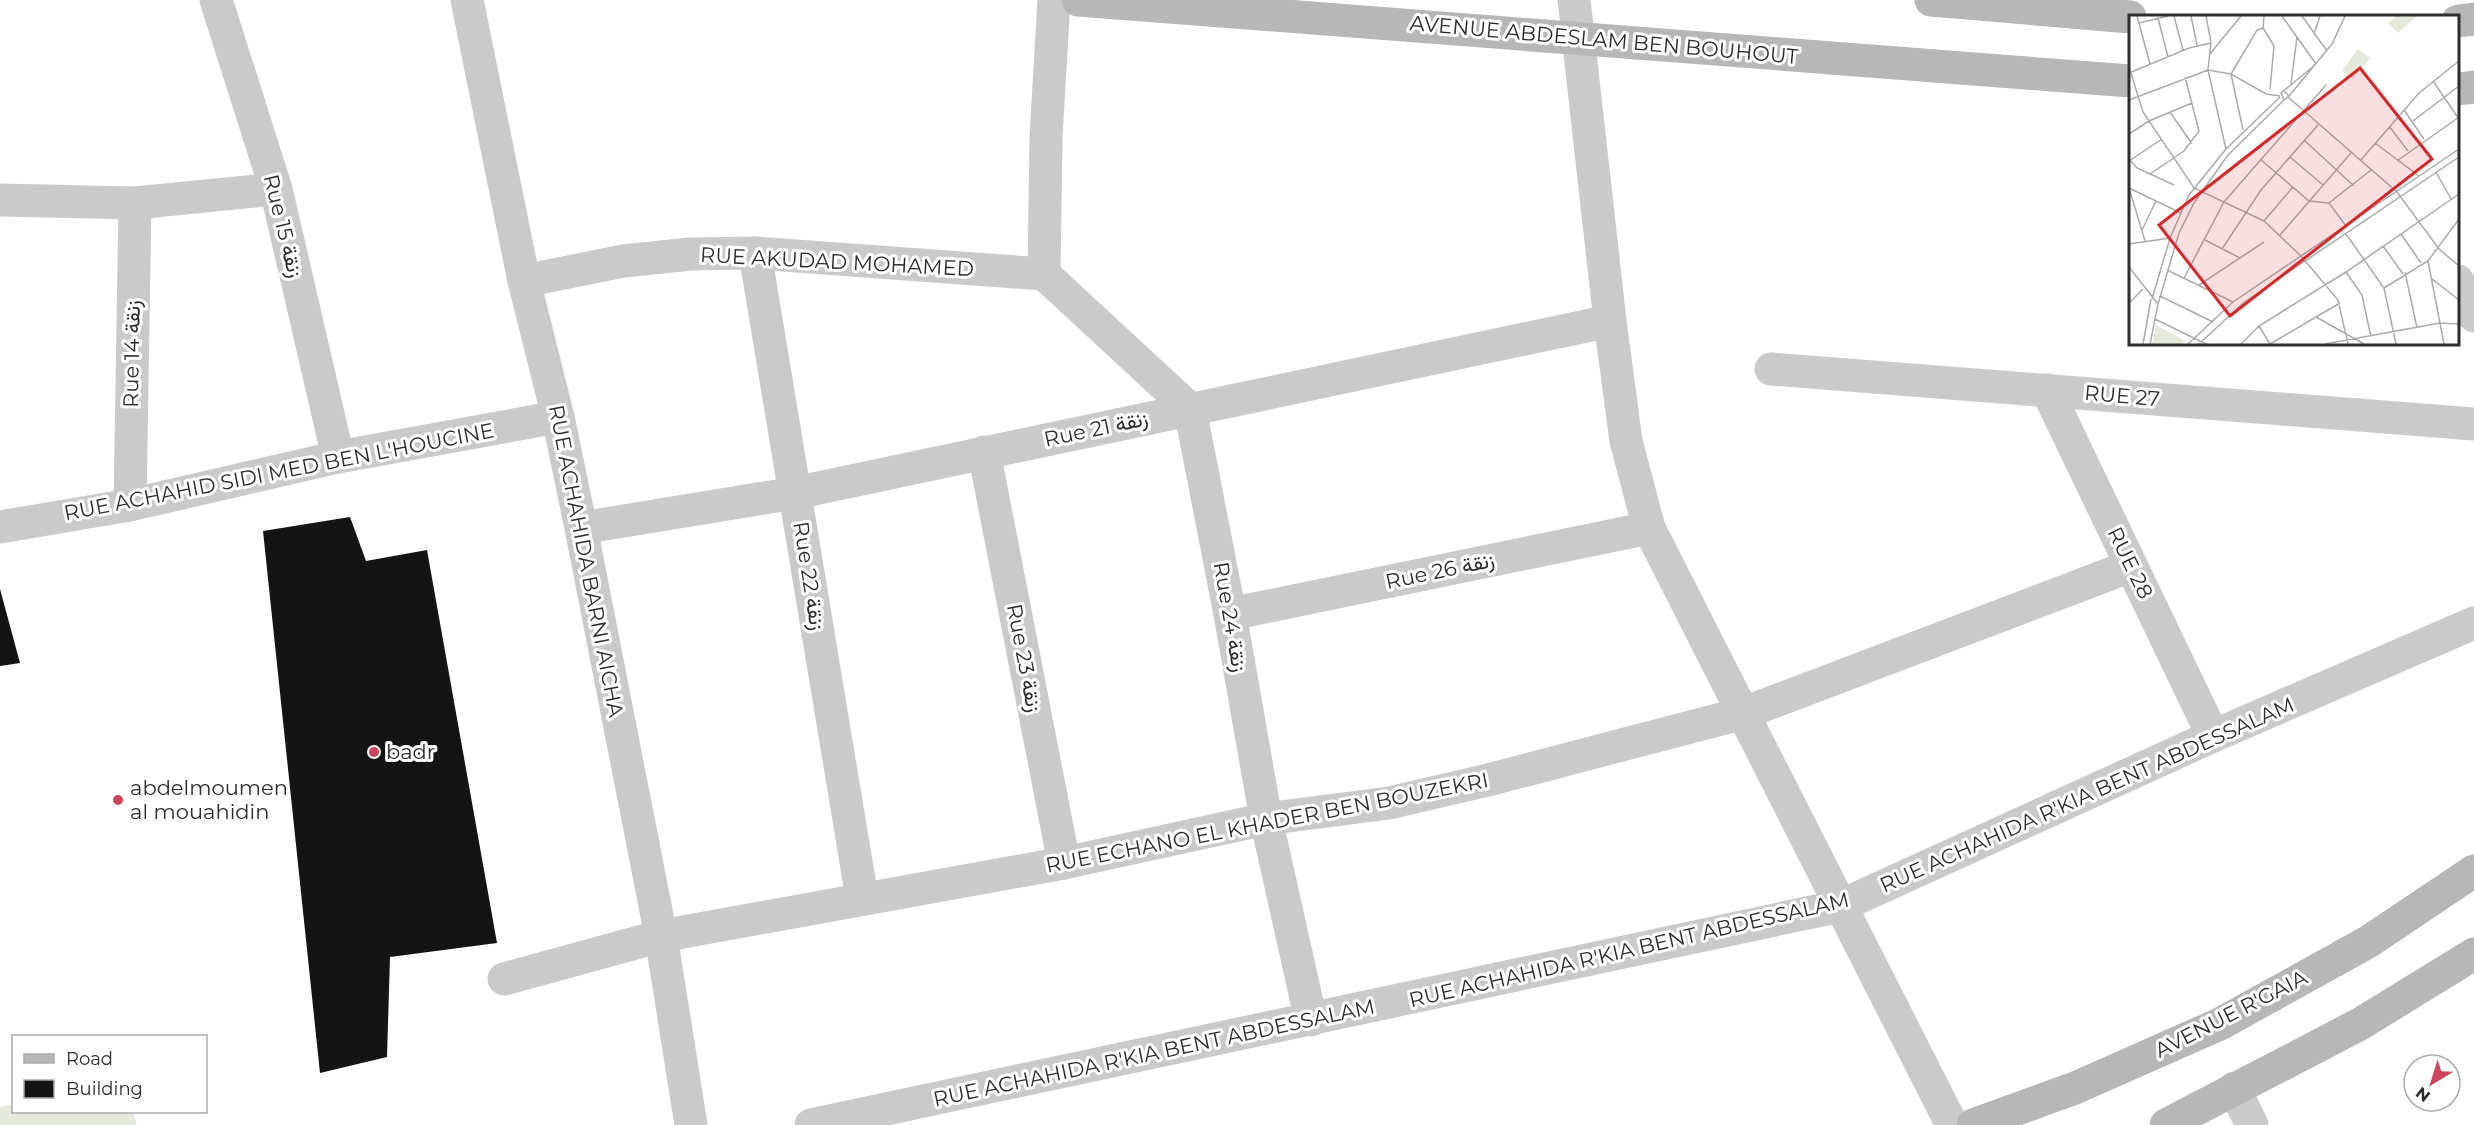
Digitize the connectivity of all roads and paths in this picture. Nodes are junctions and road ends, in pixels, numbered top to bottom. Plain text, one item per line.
1 (216, 0) edge
2 (467, 0) edge
3 (1054, 0) edge
4 (1078, 0) edge
5 (1574, 0) edge
6 (1931, 0) edge
7 (2129, 17) edge
8 (2474, 19) edge
9 (2459, 21) edge
10 (1577, 37) junction
11 (2129, 81) edge
12 (2474, 87) edge
13 (2459, 89) edge
14 (276, 189) junction
15 (0, 200) edge
16 (135, 203) junction
17 (755, 253) junction
18 (1044, 274) junction
19 (524, 281) junction
20 (2459, 285) edge
21 (2474, 316) edge
22 (1610, 321) junction
23 (1771, 369) dead end
24 (2047, 390) junction
25 (1190, 409) junction
26 (558, 417) junction
27 (2474, 424) edge
28 (984, 452) junction
29 (338, 456) junction
30 (795, 493) junction
31 (130, 505) junction
32 (0, 527) edge
33 (581, 528) junction
34 (1649, 528) junction
35 (2131, 566) junction
36 (1230, 614) junction
37 (2474, 623) edge
38 (1744, 713) junction
39 (2213, 736) junction
40 (1266, 819) junction
41 (1064, 863) junction
42 (2474, 871) edge
43 (862, 898) junction
44 (1840, 906) junction
45 (661, 936) junction
46 (2471, 959) edge
47 (504, 979) dead end
48 (1311, 1020) junction
49 (2234, 1088) junction
50 (691, 1125) edge
51 (811, 1125) edge
52 (1952, 1125) edge
53 (1973, 1125) edge
54 (2166, 1125) edge
55 (2252, 1125) edge

1 - 14 street, Rue 15 زنقة
2 - 19 street, RUE ACHAHIDA BARNI AICHA
3 - 18 street
4 - 10 main road, AVENUE ABDESLAM BEN BOUHOUT
5 - 10 street
6 - 7 main road
8 - 9 main road
10 - 11 main road, AVENUE ABDESLAM BEN BOUHOUT
10 - 22 street
12 - 13 main road
14 - 16 street
14 - 29 street, Rue 15 زنقة
15 - 16 street
16 - 31 street, Rue 14 زنقة
17 - 18 street, RUE AKUDAD MOHAMED
17 - 19 street, RUE AKUDAD MOHAMED
17 - 30 street, Rue 22 زنقة
18 - 25 street
19 - 26 street, RUE ACHAHIDA BARNI AICHA
20 - 21 street
22 - 25 street, Rue 21 زنقة
22 - 34 street
23 - 24 street, RUE 27
24 - 27 street, RUE 27
24 - 35 street, RUE 28
25 - 28 street, Rue 21 زنقة
25 - 36 street, Rue 24 زنقة
26 - 29 street, RUE ACHAHID SIDI MED BEN L'HOUCINE
26 - 33 street, RUE ACHAHIDA BARNI AICHA
28 - 30 street, Rue 21 زنقة
28 - 41 street, Rue 23 زنقة
29 - 31 street, RUE ACHAHID SIDI MED BEN L'HOUCINE
30 - 33 street, Rue 21 زنقة
30 - 43 street, Rue 22 زنقة
31 - 32 street, RUE ACHAHID SIDI MED BEN L'HOUCINE
33 - 45 street, RUE ACHAHIDA BARNI AICHA
34 - 36 street, Rue 26 زنقة
34 - 38 street
35 - 38 street, RUE ECHANO EL KHADER BEN BOUZEKRI
35 - 39 street, RUE 28
36 - 40 street, Rue 24 زنقة
37 - 39 street, RUE ACHAHIDA R'KIA BENT ABDESSALAM
38 - 40 street, RUE ECHANO EL KHADER BEN BOUZEKRI
38 - 44 street
39 - 44 street, RUE ACHAHIDA R'KIA BENT ABDESSALAM
40 - 41 street, RUE ECHANO EL KHADER BEN BOUZEKRI
40 - 48 street, Rue 24 زنقة
41 - 43 street, RUE ECHANO EL KHADER BEN BOUZEKRI
42 - 53 main road, AVENUE R'GAIA
43 - 45 street, RUE ECHANO EL KHADER BEN BOUZEKRI
44 - 48 street, RUE ACHAHIDA R'KIA BENT ABDESSALAM
44 - 52 street
45 - 47 street, RUE ECHANO EL KHADER BEN BOUZEKRI
45 - 50 street, RUE ACHAHIDA BARNI AICHA
46 - 49 main road
48 - 51 street, RUE ACHAHIDA R'KIA BENT ABDESSALAM
49 - 54 main road
49 - 55 street

